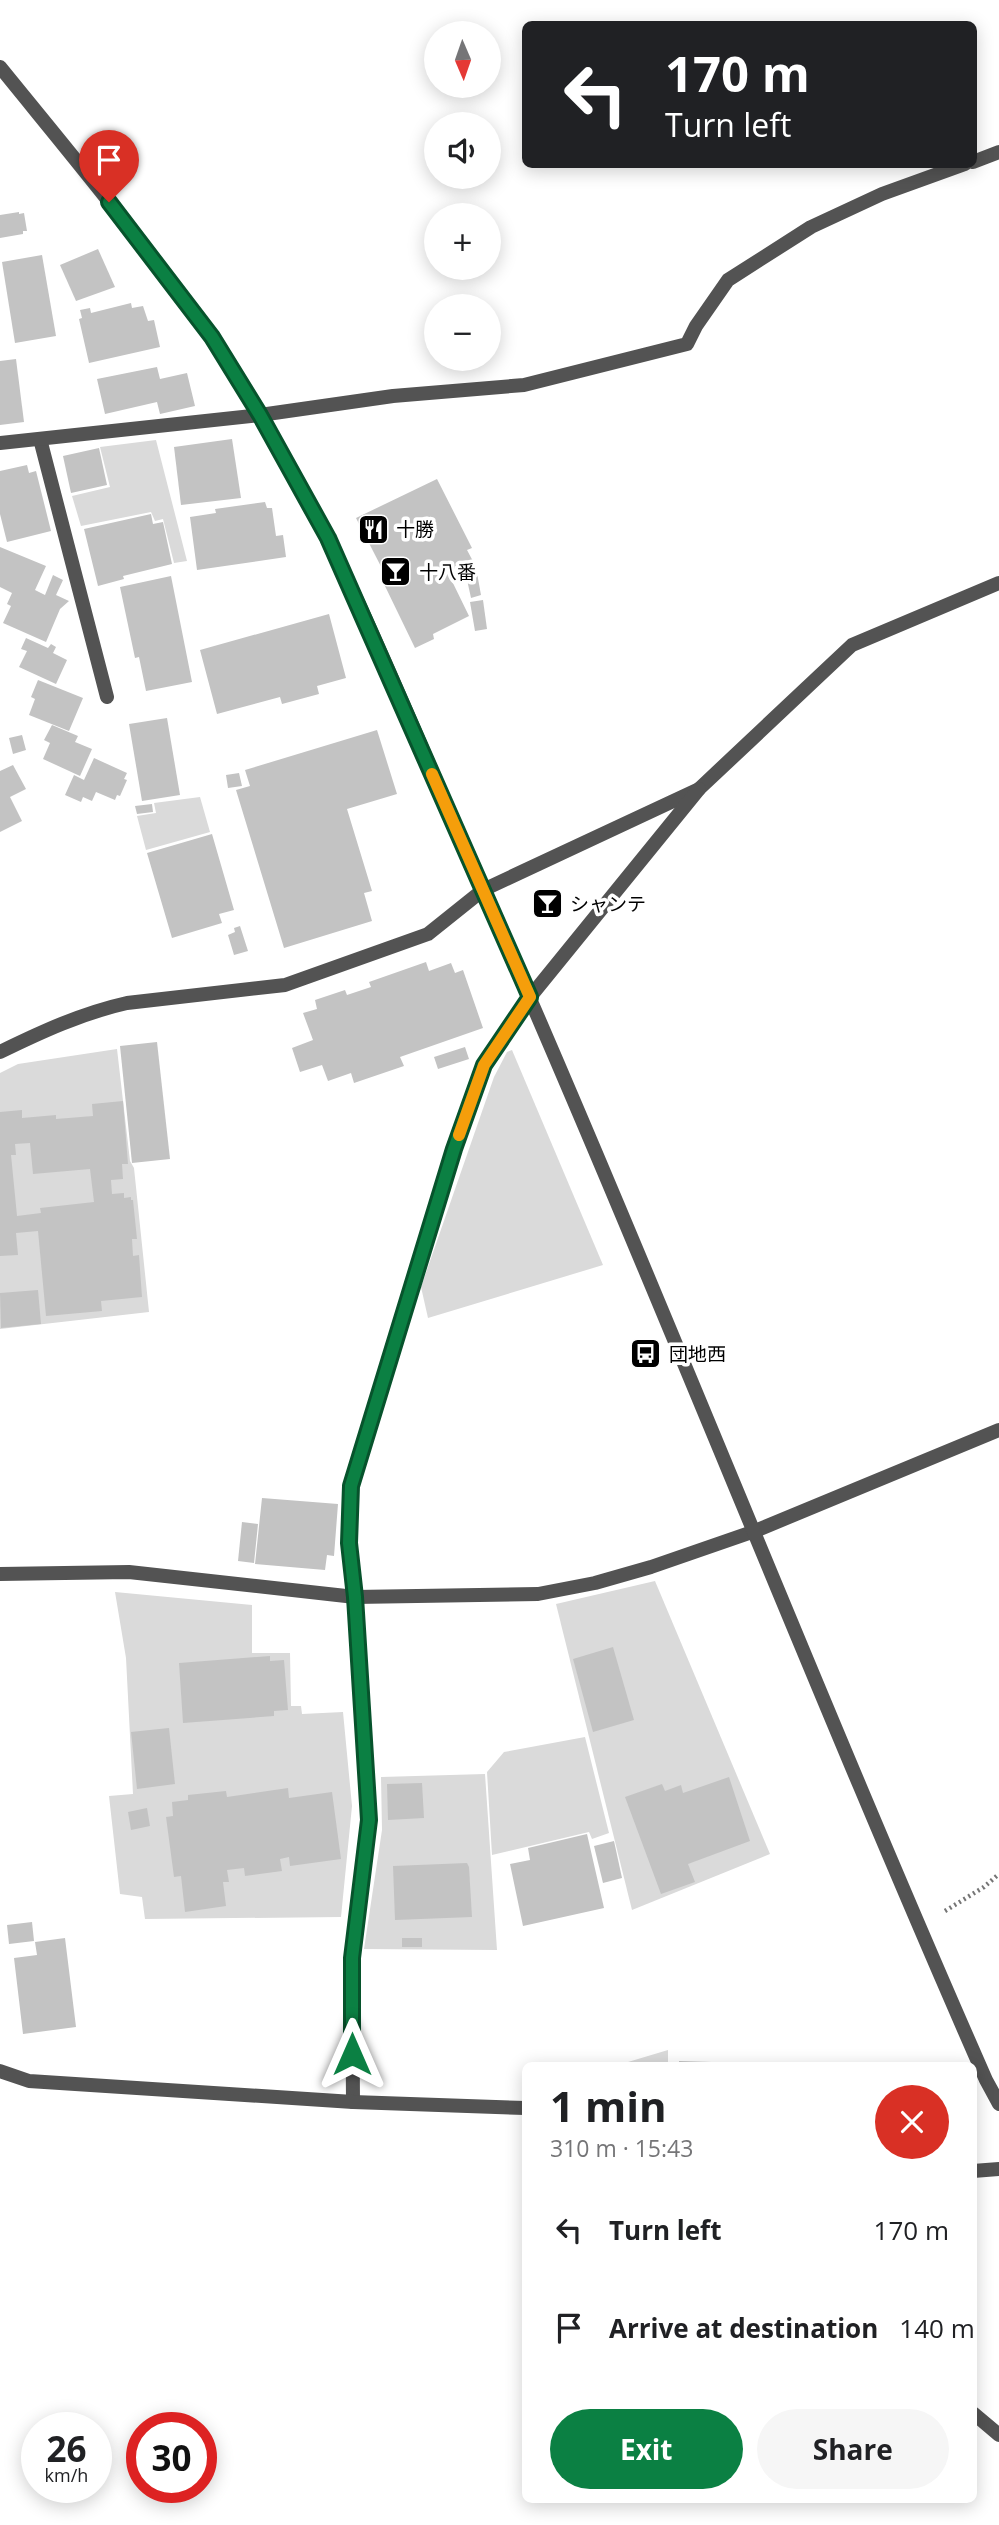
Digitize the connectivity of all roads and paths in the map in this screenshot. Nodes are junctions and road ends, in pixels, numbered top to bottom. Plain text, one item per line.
1 (0, 67) edge
2 (6, 86) edge
3 (999, 152) edge
4 (977, 160) edge
5 (954, 168) edge
6 (260, 415) junction
7 (40, 439) junction
8 (0, 443) edge
9 (999, 583) edge
10 (107, 697) dead end
11 (699, 789) junction
12 (482, 890) junction
13 (530, 997) junction
14 (0, 1052) edge
15 (999, 1430) edge
16 (755, 1531) junction
17 (0, 1574) edge
18 (355, 1597) junction
19 (999, 1874) edge
20 (919, 1928) junction
21 (0, 2071) edge
22 (353, 2102) junction
23 (999, 2104) edge
24 (522, 2108) edge
25 (999, 2169) edge
26 (977, 2171) edge
27 (977, 2416) edge
28 (999, 2435) edge

1 - 2 street
2 - 6 street
3 - 4 street
5 - 6 street
6 - 7 street
6 - 12 street
7 - 8 street
7 - 10 street
9 - 11 street
11 - 12 street
11 - 13 street
12 - 13 street
12 - 14 street
13 - 16 street
13 - 18 street
15 - 16 street
16 - 18 street
16 - 20 street
17 - 18 street
18 - 22 street
19 - 20 path
20 - 23 street
21 - 22 street
22 - 24 street
25 - 26 street
27 - 28 street

